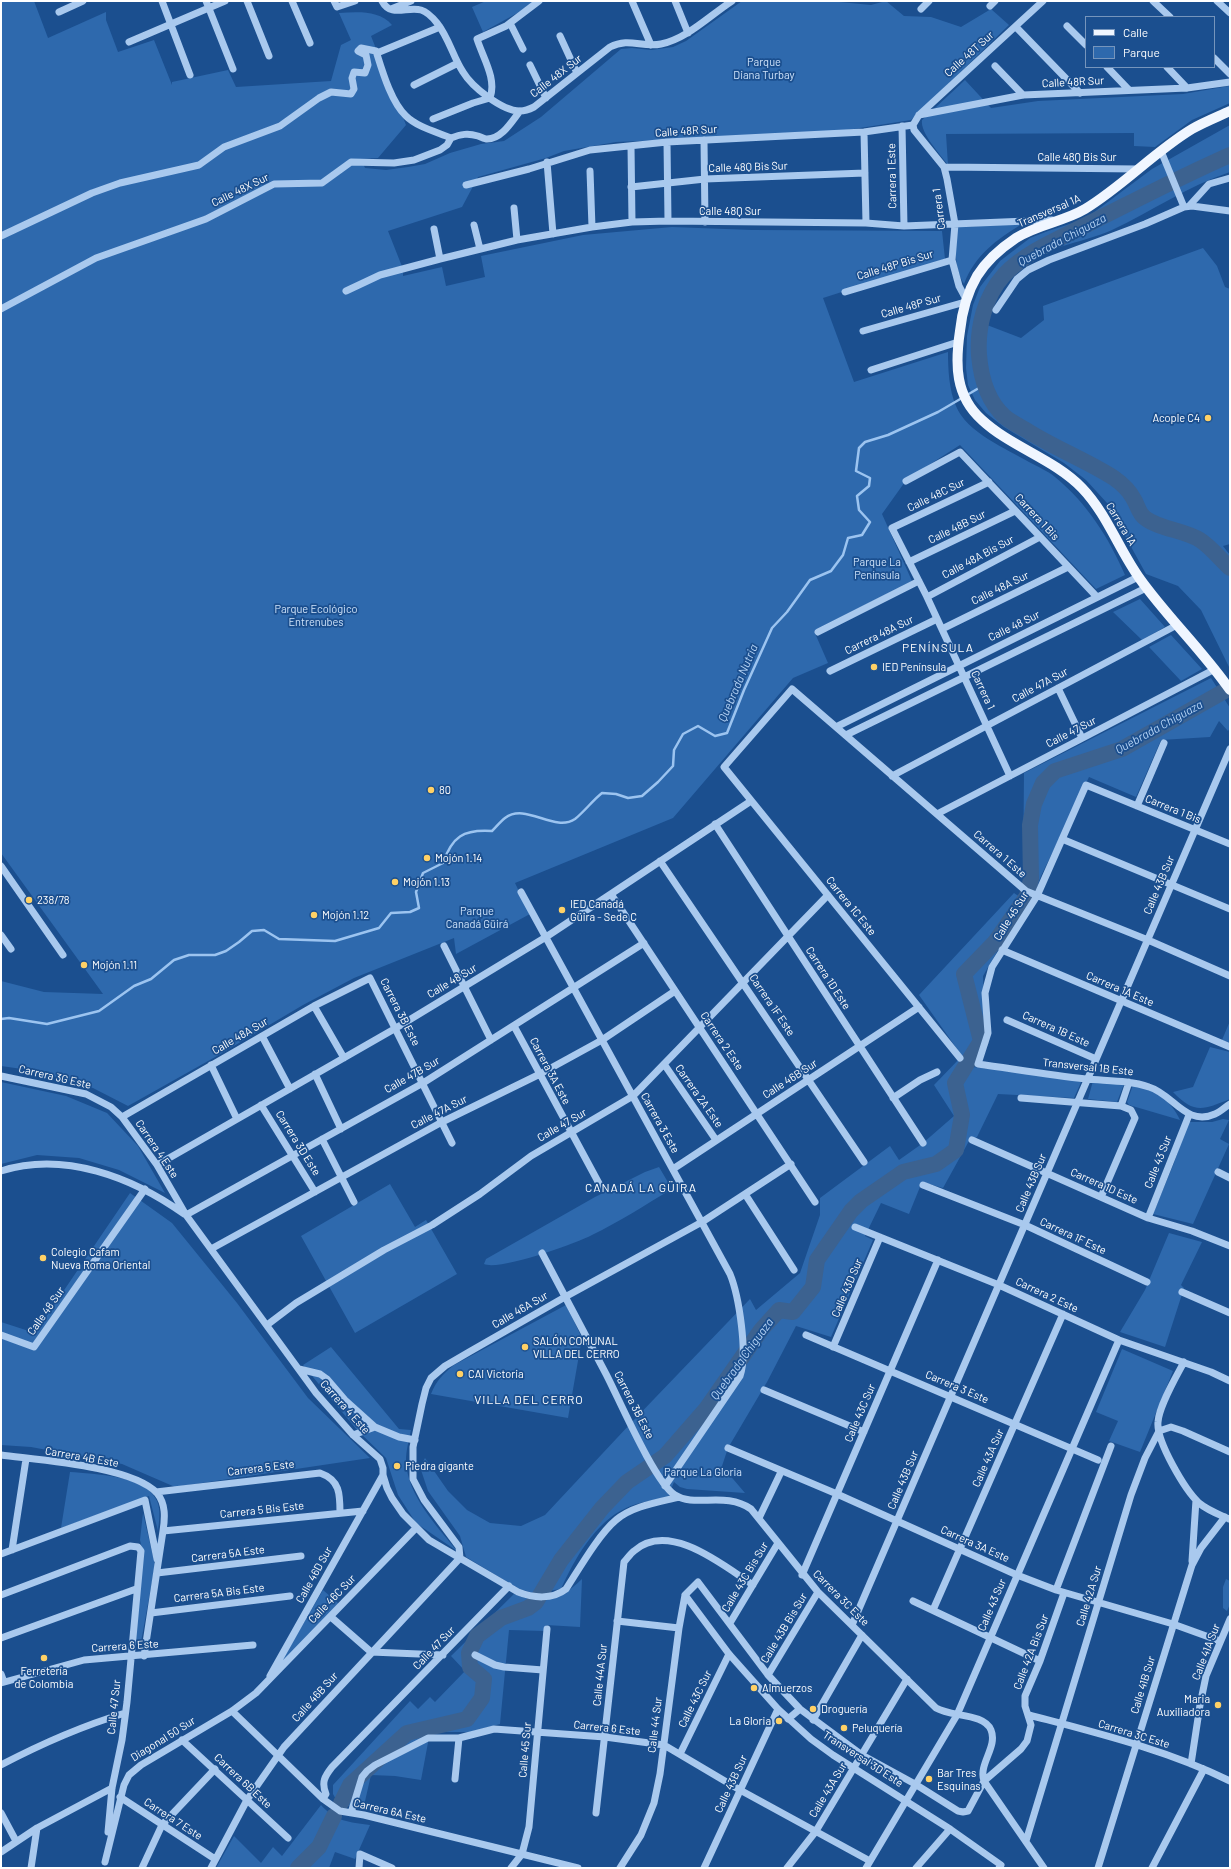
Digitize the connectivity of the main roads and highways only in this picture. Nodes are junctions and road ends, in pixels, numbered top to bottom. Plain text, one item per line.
1 (1230, 111) edge
2 (964, 395) joint
3 (1227, 686) edge

1 - 2 main road, Transversal 1A
2 - 3 main road, Carrera 1A

